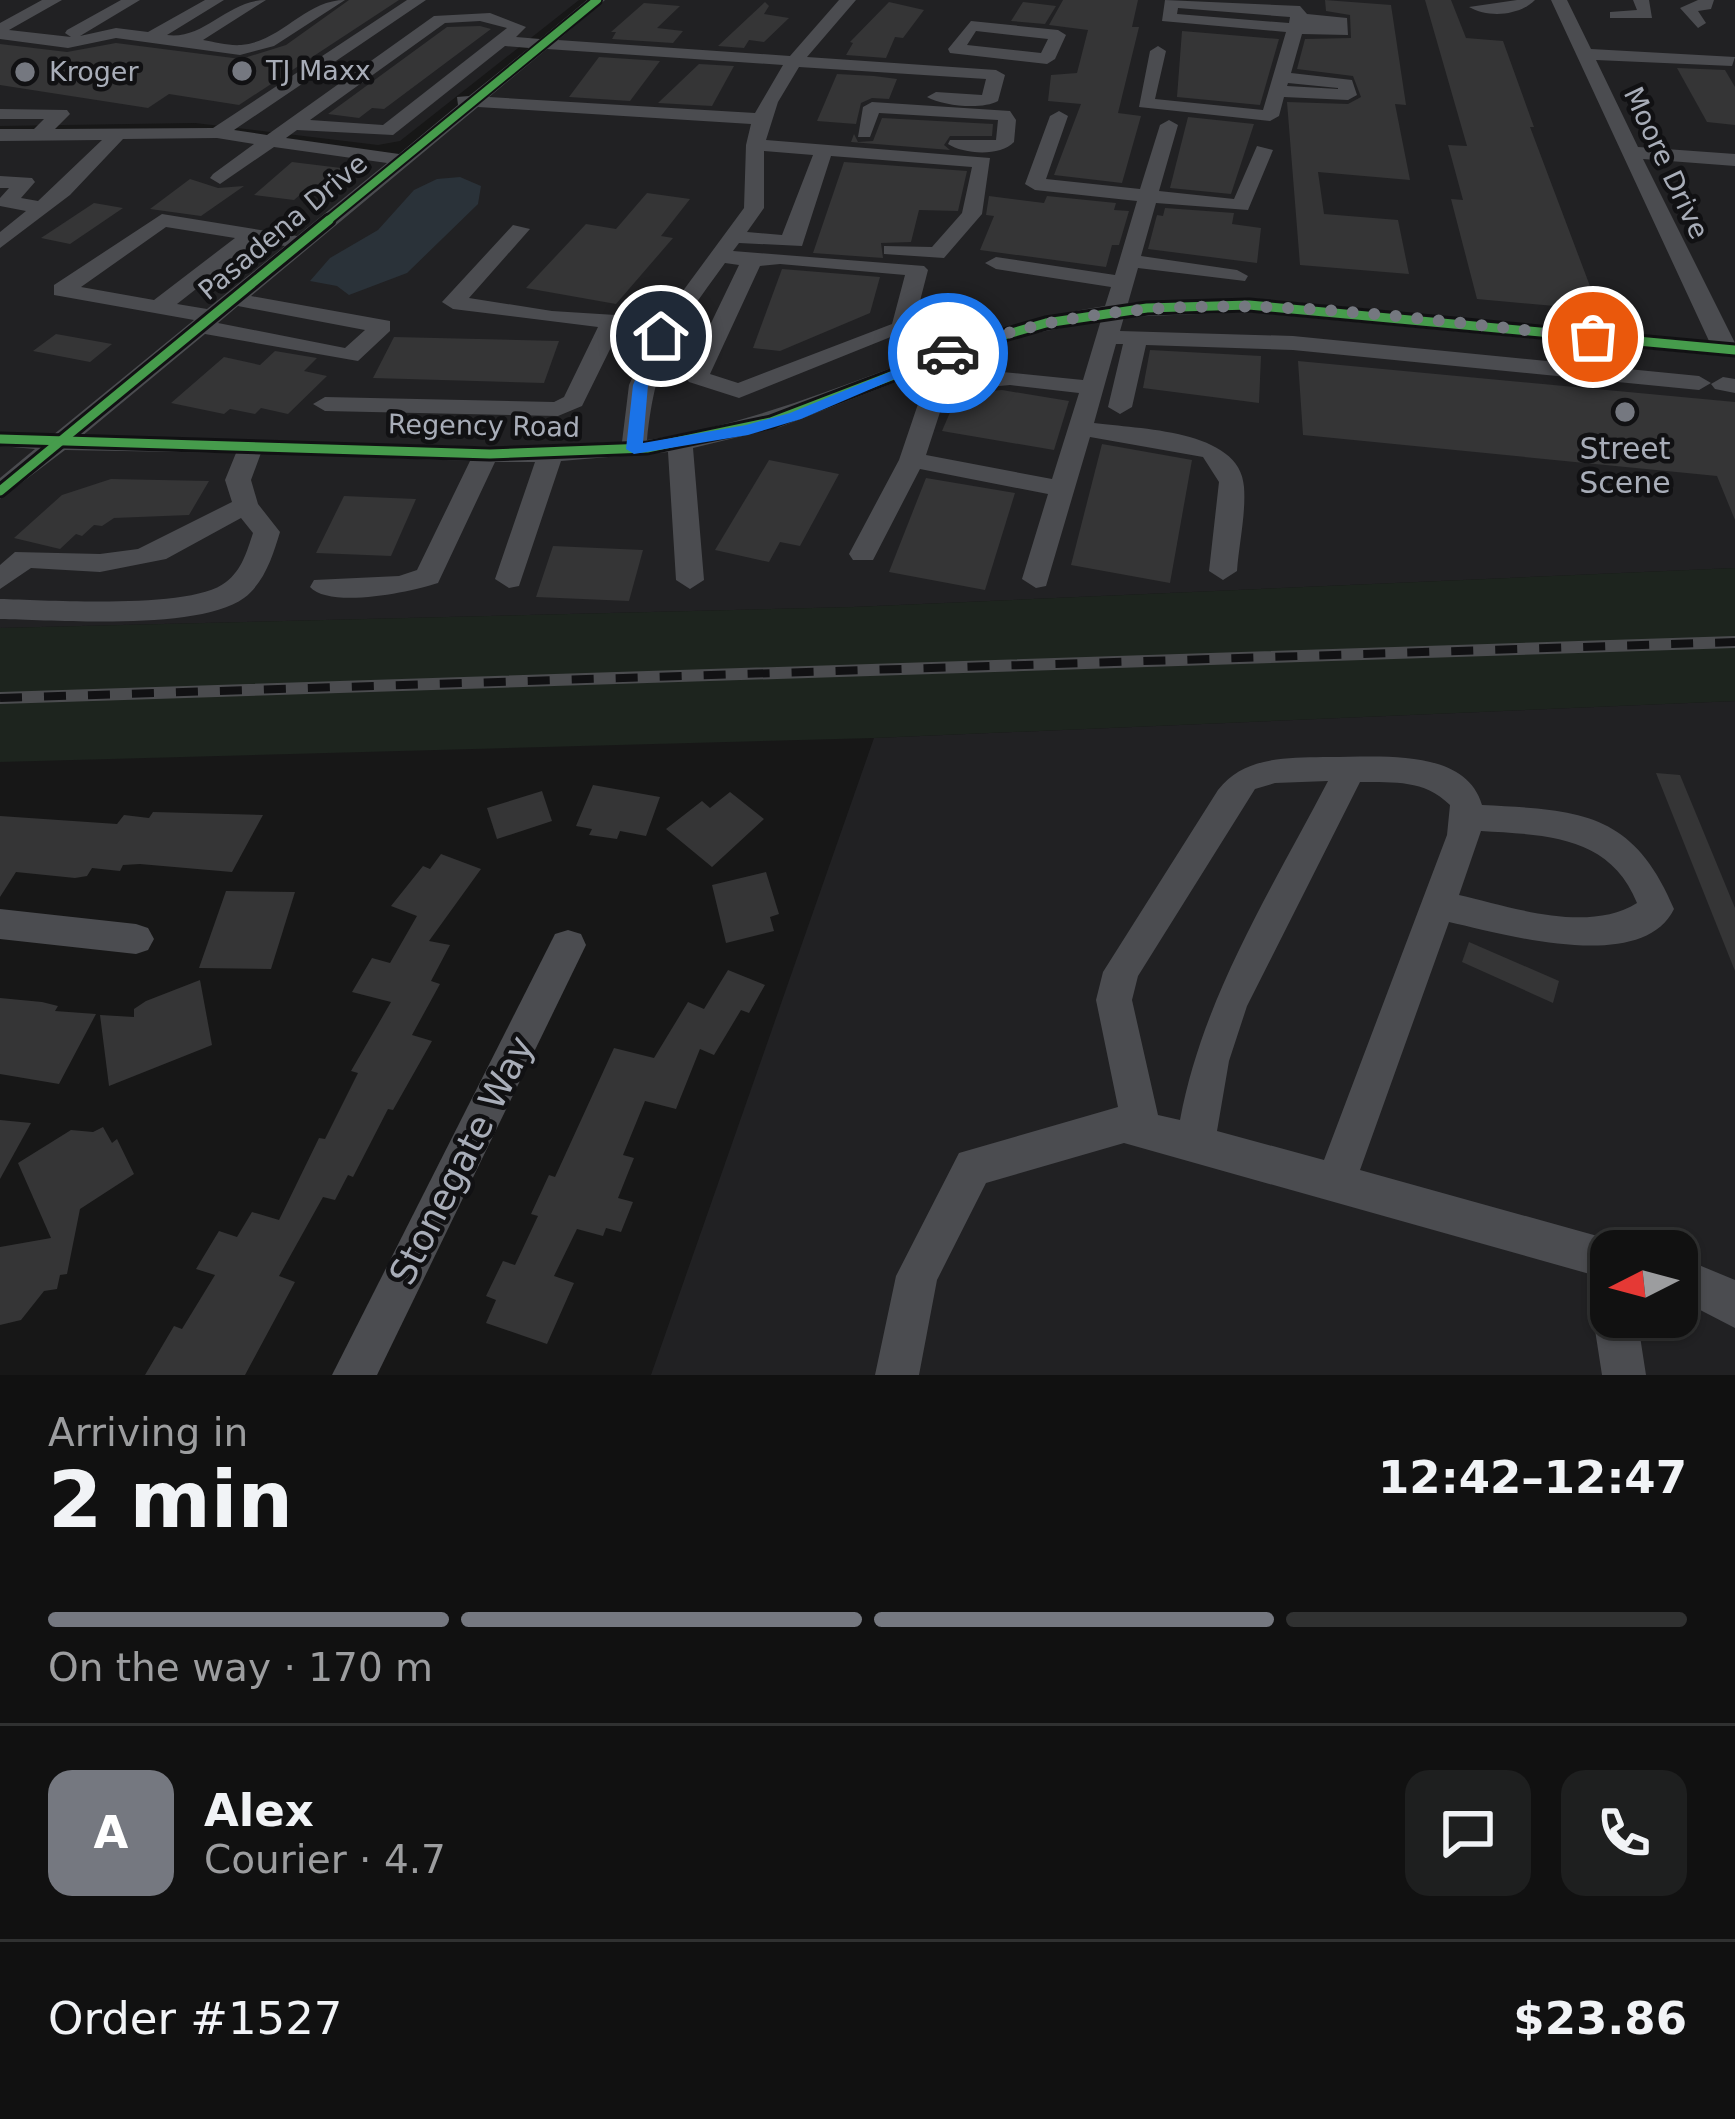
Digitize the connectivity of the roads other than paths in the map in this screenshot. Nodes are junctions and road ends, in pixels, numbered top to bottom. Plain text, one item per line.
1 (27, 0) edge
2 (54, 0) edge
3 (94, 0) edge
4 (132, 0) edge
5 (216, 0) edge
6 (258, 0) edge
7 (303, 0) edge
8 (337, 0) edge
9 (418, 0) edge
10 (597, 0) edge
11 (848, 0) edge
12 (1527, 0) edge
13 (1559, 0) edge
14 (1641, 0) edge
15 (1706, 0) edge
16 (1477, 7) dead end
17 (0, 9) edge
18 (1299, 15) edge
19 (1616, 15) dead end
20 (991, 19) joint
21 (136, 22) dead end
22 (1698, 23) dead end
23 (0, 31) edge
24 (116, 33) junction
25 (26, 37) junction
26 (150, 38) junction
27 (57, 41) junction
28 (501, 41) junction
29 (186, 44) junction
30 (543, 45) junction
31 (222, 49) junction
32 (1158, 51) dead end
33 (1585, 54) junction
34 (1732, 61) edge
35 (794, 62) junction
36 (430, 97) junction
37 (474, 101) junction
38 (935, 111) junction
39 (0, 114) edge
40 (61, 114) junction
41 (240, 115) junction
42 (1059, 116) dead end
43 (293, 124) junction
44 (1168, 125) dead end
45 (759, 130) junction
46 (217, 133) junction
47 (864, 133) junction
48 (118, 134) junction
49 (0, 135) edge
50 (37, 136) junction
51 (271, 140) junction
52 (1264, 150) dead end
53 (824, 151) junction
54 (1631, 152) junction
55 (403, 160) junction
56 (1735, 160) edge
57 (220, 178) dead end
58 (2, 195) edge
59 (1148, 197) junction
60 (38, 207) junction
61 (520, 230) dead end
62 (252, 235) junction
63 (0, 242) edge
64 (790, 242) junction
65 (302, 243) junction
66 (728, 247) junction
67 (752, 260) junction
68 (997, 263) dead end
69 (1126, 272) junction
70 (1237, 275) dead end
71 (234, 299) junction
72 (159, 308) junction
73 (1114, 310) junction
74 (1293, 310) junction
75 (613, 320) junction
76 (207, 321) junction
77 (669, 325) junction
78 (1500, 328) junction
79 (1106, 337) junction
80 (1136, 338) junction
81 (876, 340) junction
82 (1293, 344) junction
83 (1730, 349) edge
84 (1508, 363) junction
85 (905, 372) junction
86 (1719, 384) edge
87 (1092, 388) junction
88 (932, 399) junction
89 (325, 404) dead end
90 (454, 406) junction
91 (1120, 407) dead end
92 (1080, 428) junction
93 (0, 439) edge
94 (680, 443) junction
95 (57, 444) junction
96 (248, 445) junction
97 (634, 449) junction
98 (434, 451) junction
99 (487, 452) junction
100 (551, 453) junction
101 (912, 460) junction
102 (1062, 489) junction
103 (0, 490) edge
104 (246, 506) junction
105 (863, 554) dead end
106 (1223, 571) dead end
107 (508, 579) dead end
108 (1036, 579) dead end
109 (0, 580) edge
110 (690, 580) dead end
111 (324, 586) dead end
112 (0, 609) edge
113 (1350, 770) junction
114 (1465, 817) junction
115 (1438, 905) junction
116 (0, 924) edge
117 (136, 939) dead end
118 (568, 945) dead end
119 (1142, 1130) junction
120 (1195, 1144) junction
121 (1335, 1183) junction
122 (1590, 1262) edge
123 (1698, 1283) edge
124 (1735, 1306) edge
125 (1619, 1338) edge
126 (354, 1375) edge
127 (897, 1375) edge
128 (1624, 1375) edge

1 - 17 street
2 - 23 street
3 - 25 street
4 - 27 street
5 - 26 street
6 - 29 street
7 - 31 street
8 - 31 street
9 - 41 street
10 - 30 street, Pasadena Drive
11 - 35 street
12 - 16 street
13 - 33 street, Moore Drive
14 - 19 street
15 - 22 street
18 - 18 street
18 - 32 street
20 - 20 street
21 - 24 street
23 - 25 street
24 - 26 street
24 - 27 street
25 - 27 street
26 - 29 street
28 - 30 street
28 - 36 street
28 - 43 street
29 - 31 street
30 - 35 street
30 - 37 street, Pasadena Drive
33 - 34 street
33 - 54 street, Moore Drive
35 - 38 street
35 - 45 street
36 - 37 street
36 - 43 street
37 - 45 street
37 - 55 street, Pasadena Drive
38 - 47 street
38 - 47 street
39 - 40 street
40 - 41 street
40 - 50 street
41 - 46 street
42 - 59 street
43 - 51 street
44 - 59 street
45 - 47 street
45 - 53 street
45 - 66 street
46 - 48 street
46 - 51 street
48 - 50 street
48 - 60 street
49 - 50 street
51 - 55 street
51 - 57 street
52 - 59 street
53 - 64 street
53 - 64 street
54 - 56 street
54 - 83 street, Moore Drive
55 - 65 street, Pasadena Drive
58 - 60 street
59 - 69 street
60 - 63 street
61 - 75 street
62 - 65 street
62 - 72 street
62 - 72 street
64 - 66 street
65 - 71 street, Pasadena Drive
66 - 67 street
66 - 77 street
67 - 81 street
67 - 81 street
68 - 69 street
69 - 70 street
69 - 73 street
71 - 76 street, Pasadena Drive
71 - 76 street
72 - 76 street
73 - 74 street, Regency Road
73 - 79 street
73 - 85 street, Regency Road
74 - 78 street, Regency Road
74 - 82 street
75 - 77 street
75 - 90 street
76 - 95 street, Pasadena Drive
77 - 97 street
78 - 83 street, Regency Road
78 - 84 street
79 - 80 street
79 - 87 street
80 - 82 street
80 - 91 street
81 - 85 street
82 - 84 street
84 - 86 street
85 - 88 street
85 - 94 street, Regency Road
87 - 88 street
87 - 92 street
88 - 101 street
89 - 90 street
90 - 98 street
92 - 102 street
92 - 106 street
93 - 95 street, Regency Road
94 - 97 street, Regency Road
94 - 110 street
95 - 96 street, Regency Road
95 - 103 street, Pasadena Drive
96 - 98 street, Regency Road
96 - 104 street
97 - 100 street, Regency Road
98 - 99 street, Regency Road
99 - 100 street, Regency Road
99 - 111 street
100 - 107 street
101 - 102 street
101 - 105 street
102 - 108 street
104 - 109 street
104 - 112 street
113 - 114 street
113 - 119 street
113 - 120 street
114 - 115 street
114 - 115 street
115 - 121 street
116 - 117 street
118 - 126 street, Stonegate Way
119 - 120 street
119 - 127 street
120 - 121 street
121 - 122 street
123 - 124 street
125 - 128 street

